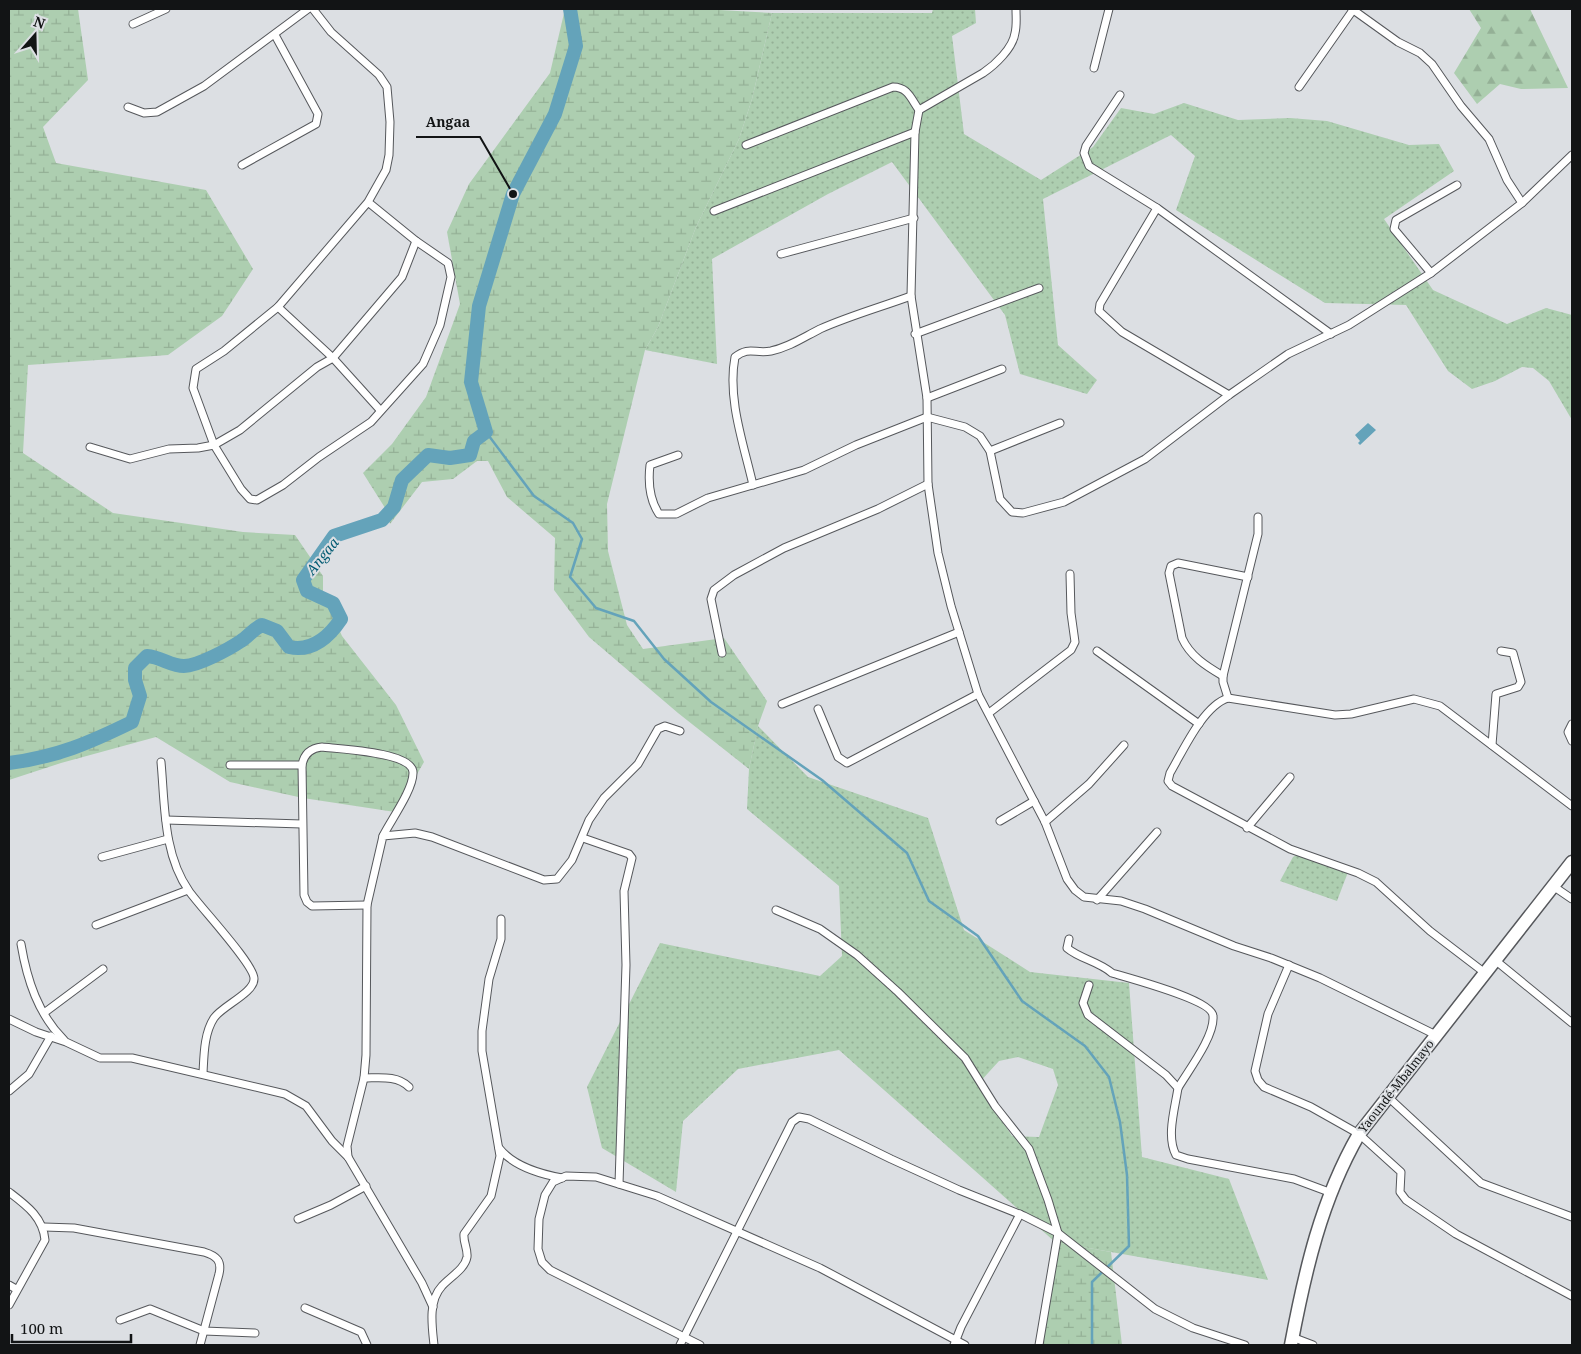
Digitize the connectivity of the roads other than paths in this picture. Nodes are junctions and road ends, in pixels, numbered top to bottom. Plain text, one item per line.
1 (166, 9) edge
2 (308, 9) edge
3 (313, 9) edge
4 (1016, 9) edge
5 (1109, 9) edge
6 (1353, 9) edge
7 (133, 24) dead end
8 (275, 35) junction
9 (1094, 68) dead end
10 (1299, 86) dead end
11 (1120, 95) dead end
12 (128, 107) dead end
13 (919, 110) junction
14 (915, 132) junction
15 (746, 145) dead end
16 (1572, 155) edge
17 (242, 165) dead end
18 (1457, 184) dead end
19 (368, 202) junction
20 (1522, 202) junction
21 (1157, 208) junction
22 (714, 211) dead end
23 (914, 218) junction
24 (416, 241) junction
25 (781, 254) dead end
26 (1431, 273) junction
27 (1039, 288) dead end
28 (911, 296) junction
29 (278, 307) junction
30 (916, 334) junction
31 (1331, 334) junction
32 (333, 358) junction
33 (1002, 368) dead end
34 (1229, 395) junction
35 (927, 398) junction
36 (380, 410) junction
37 (927, 417) junction
38 (1060, 423) dead end
39 (214, 445) junction
40 (90, 448) dead end
41 (990, 451) junction
42 (678, 455) dead end
43 (928, 484) junction
44 (753, 485) junction
45 (1258, 517) dead end
46 (1070, 574) dead end
47 (1248, 577) junction
48 (959, 632) junction
49 (1097, 651) dead end
50 (1501, 651) dead end
51 (722, 653) dead end
52 (1223, 676) junction
53 (978, 694) junction
54 (1228, 698) junction
55 (782, 704) dead end
56 (818, 709) dead end
57 (989, 714) junction
58 (1200, 724) junction
59 (1572, 724) edge
60 (680, 731) dead end
61 (1572, 741) edge
62 (1124, 744) dead end
63 (1492, 745) junction
64 (161, 762) dead end
65 (230, 765) dead end
66 (302, 765) junction
67 (1290, 777) dead end
68 (1034, 801) junction
69 (1572, 806) edge
70 (166, 820) junction
71 (1000, 821) dead end
72 (1045, 822) junction
73 (302, 824) junction
74 (1247, 828) junction
75 (1156, 832) dead end
76 (383, 836) junction
77 (168, 838) junction
78 (582, 838) junction
79 (102, 857) dead end
80 (1572, 862) edge
81 (1553, 886) junction
82 (188, 890) junction
83 (1572, 899) edge
84 (1097, 900) junction
85 (367, 906) junction
86 (776, 910) dead end
87 (501, 919) dead end
88 (96, 925) dead end
89 (1069, 939) dead end
90 (21, 944) dead end
91 (1495, 960) junction
92 (1289, 965) junction
93 (103, 969) dead end
94 (1485, 973) junction
95 (1089, 985) dead end
96 (44, 1013) junction
97 (9, 1019) edge
98 (1572, 1023) edge
99 (1436, 1035) junction
100 (51, 1036) junction
101 (66, 1042) junction
102 (203, 1073) junction
103 (364, 1078) junction
104 (409, 1087) dead end
105 (1178, 1088) junction
106 (9, 1090) edge
107 (1387, 1096) junction
108 (1359, 1134) junction
109 (499, 1148) junction
110 (348, 1157) junction
111 (562, 1178) junction
112 (619, 1184) junction
113 (366, 1186) junction
114 (9, 1192) edge
115 (1329, 1192) junction
116 (1020, 1214) junction
117 (1572, 1217) edge
118 (298, 1219) dead end
119 (44, 1228) junction
120 (738, 1232) junction
121 (1058, 1234) junction
122 (9, 1285) edge
123 (16, 1290) junction
124 (1572, 1296) edge
125 (9, 1305) edge
126 (433, 1307) junction
127 (305, 1308) dead end
128 (120, 1320) dead end
129 (204, 1330) junction
130 (255, 1333) dead end
131 (1292, 1341) edge
132 (682, 1342) edge
133 (955, 1342) edge
134 (200, 1345) edge
135 (366, 1345) edge
136 (434, 1345) edge
137 (700, 1345) edge
138 (965, 1345) edge
139 (1039, 1345) edge
140 (1245, 1345) edge
141 (1313, 1345) edge

1 - 7 street
2 - 8 street
3 - 19 street
4 - 13 street
5 - 9 street
6 - 10 street
6 - 20 street
8 - 12 street
8 - 17 street
11 - 21 street
13 - 14 street
13 - 15 street
14 - 22 street
14 - 23 street
16 - 20 street
18 - 26 street
19 - 24 street
19 - 29 street
20 - 26 street
21 - 31 street
21 - 34 street
23 - 25 street
23 - 28 street
24 - 32 street
24 - 36 street
26 - 31 street
27 - 30 street
28 - 30 street
28 - 44 street
29 - 32 street
29 - 39 street
30 - 35 street
31 - 34 street
32 - 36 street
32 - 39 street
33 - 35 street
34 - 41 street
35 - 37 street
36 - 39 street
37 - 41 street
37 - 43 street
37 - 44 street
38 - 41 street
39 - 40 street
42 - 44 street
43 - 48 street
43 - 51 street
45 - 47 street
46 - 57 street
47 - 52 street
47 - 52 street
48 - 53 street
48 - 55 street
49 - 58 street
50 - 63 street
52 - 54 street
53 - 56 street
53 - 57 street
54 - 58 street
54 - 63 street
57 - 68 street
58 - 74 street
59 - 61 street
60 - 78 street
62 - 72 street
63 - 69 street
64 - 70 street
65 - 66 street
66 - 73 street
66 - 76 street
67 - 74 street
68 - 71 street
68 - 72 street
70 - 73 street
70 - 77 street
72 - 84 street
73 - 85 street
74 - 94 street
75 - 84 street
76 - 78 street
76 - 85 street
77 - 79 street
77 - 82 street
78 - 112 street
80 - 81 highway, Yaoundé-Mbalmayo
81 - 83 street
81 - 91 highway, Yaoundé-Mbalmayo
82 - 88 street
82 - 102 street
84 - 92 street
85 - 103 street
86 - 121 street
87 - 109 street
89 - 105 street
90 - 96 street
91 - 94 highway, Yaoundé-Mbalmayo
91 - 98 street
92 - 99 street
92 - 108 street
93 - 96 street
94 - 99 highway, Yaoundé-Mbalmayo
95 - 105 street
96 - 101 street
97 - 100 street
99 - 107 highway, Yaoundé-Mbalmayo
100 - 101 street
100 - 106 street
101 - 102 street
102 - 110 street
103 - 104 street
103 - 110 street
105 - 115 street
107 - 108 highway, Yaoundé-Mbalmayo
107 - 117 street
108 - 115 highway, Yaoundé-Mbalmayo
108 - 124 street
109 - 111 street
109 - 126 street
110 - 113 street
111 - 112 street
111 - 132 street
112 - 120 street
113 - 118 street
113 - 126 street
114 - 119 street
115 - 131 highway, Yaoundé-Mbalmayo
116 - 120 street
116 - 121 street
116 - 133 street
119 - 123 street
119 - 129 street
120 - 132 street
120 - 133 street
121 - 139 street
121 - 140 street
122 - 123 street
123 - 125 street
126 - 136 street
127 - 135 street
128 - 129 street
129 - 130 street
129 - 134 street
131 - 141 street
132 - 137 street
133 - 138 street

